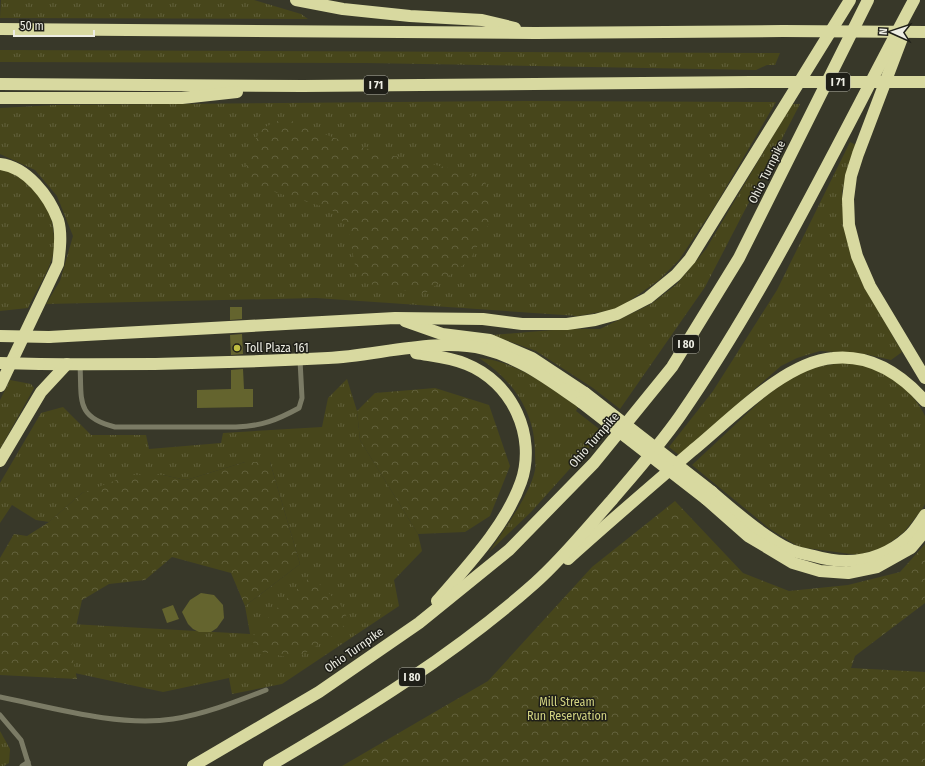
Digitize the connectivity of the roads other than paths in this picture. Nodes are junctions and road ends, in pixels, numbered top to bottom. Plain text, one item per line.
1 (296, 0) edge
2 (850, 0) edge
3 (868, 0) edge
4 (915, 0) edge
5 (0, 29) edge
6 (925, 32) edge
7 (535, 33) junction
8 (925, 82) edge
9 (0, 84) edge
10 (303, 86) junction
11 (0, 98) edge
12 (0, 164) edge
13 (395, 318) junction
14 (0, 336) edge
15 (401, 350) junction
16 (300, 359) junction
17 (0, 363) edge
18 (67, 364) junction
19 (80, 364) junction
20 (925, 378) edge
21 (0, 386) edge
22 (583, 398) junction
23 (925, 401) edge
24 (0, 461) edge
25 (709, 496) junction
26 (925, 516) edge
27 (925, 531) edge
28 (536, 582) junction
29 (419, 623) junction
30 (266, 690) dead end
31 (0, 697) edge
32 (0, 715) edge
33 (28, 764) edge
34 (22, 766) edge
35 (193, 766) edge
36 (269, 766) edge

1 - 7 highway
2 - 13 highway
3 - 29 highway, Ohio Turnpike / I 80
4 - 20 highway
4 - 28 highway, I 80
5 - 7 highway
6 - 7 highway, bridge
8 - 10 highway, I 71, bridge
9 - 10 highway, I 71
10 - 11 highway
12 - 21 highway
13 - 14 highway, bridge
13 - 22 highway
15 - 16 highway
15 - 22 highway
15 - 29 highway
16 - 19 highway
16 - 19 lane
17 - 18 highway, bridge
18 - 19 highway
18 - 24 highway
22 - 25 highway, bridge
23 - 28 highway
25 - 26 highway
25 - 27 highway
28 - 36 highway, I 80
29 - 35 highway, Ohio Turnpike / I 80
30 - 31 lane
32 - 33 lane
33 - 34 lane

